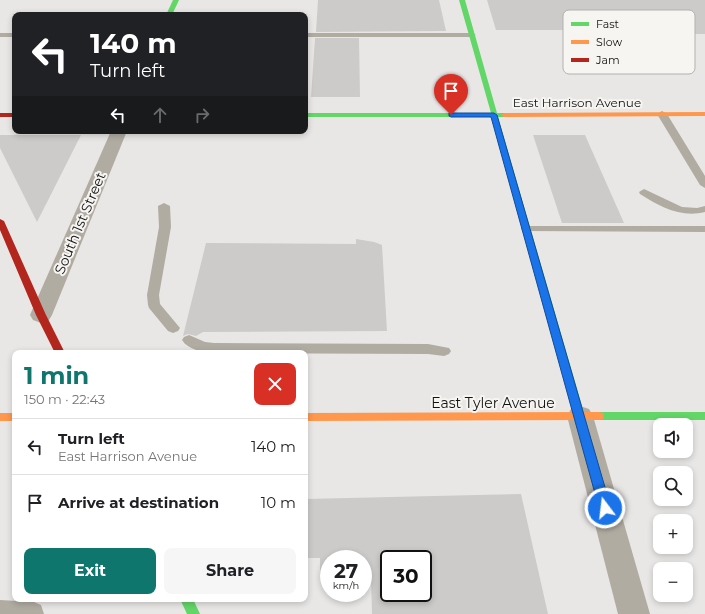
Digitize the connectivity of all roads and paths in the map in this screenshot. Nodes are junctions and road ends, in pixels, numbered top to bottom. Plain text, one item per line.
1 (176, 0) edge
2 (462, 0) edge
3 (170, 12) edge
4 (0, 35) edge
5 (12, 35) edge
6 (308, 35) edge
7 (472, 35) junction
8 (662, 114) junction
9 (705, 114) edge
10 (0, 115) edge
11 (12, 115) edge
12 (308, 115) edge
13 (494, 115) junction
14 (118, 134) edge
15 (705, 184) edge
16 (644, 192) dead end
17 (164, 206) dead end
18 (705, 209) edge
19 (0, 221) edge
20 (705, 229) edge
21 (527, 230) junction
22 (41, 315) junction
23 (173, 328) dead end
24 (189, 340) dead end
25 (58, 350) edge
26 (444, 351) dead end
27 (580, 416) junction
28 (705, 416) edge
29 (308, 417) edge
30 (0, 418) edge
31 (12, 418) edge
32 (188, 602) edge
33 (0, 609) edge
34 (35, 614) edge
35 (194, 614) edge
36 (634, 614) edge

1 - 3 main road
2 - 7 main road
4 - 5 lane
6 - 7 lane
7 - 13 main road
8 - 9 main road, East Harrison Avenue
8 - 13 main road, East Harrison Avenue
8 - 15 lane
10 - 11 main road
12 - 13 main road, East Harrison Avenue
13 - 21 main road
14 - 22 street, South 1st Street
16 - 18 lane
17 - 23 lane
19 - 22 main road
20 - 21 lane
21 - 27 main road
22 - 25 main road
24 - 26 lane
27 - 28 main road, East Tyler Avenue
27 - 29 main road, East Tyler Avenue
27 - 36 street
30 - 31 main road
32 - 35 main road
33 - 34 lane

